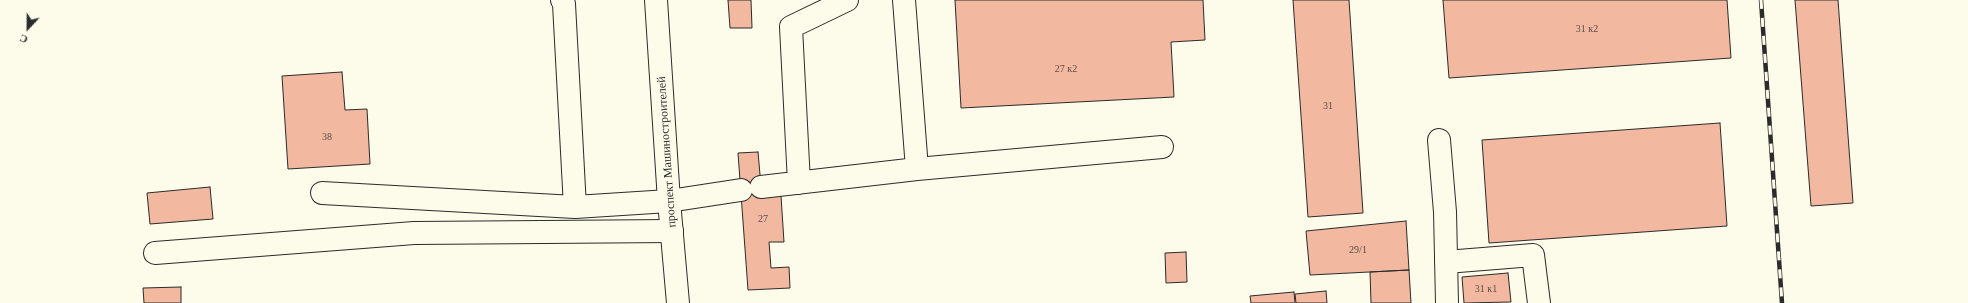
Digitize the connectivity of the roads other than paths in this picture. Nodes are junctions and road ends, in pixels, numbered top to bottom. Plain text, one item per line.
1 (562, 0) edge
2 (656, 0) edge
3 (846, 0) edge
4 (904, 0) edge
5 (1439, 140) dead end
6 (1162, 147) dead end
7 (917, 169) junction
8 (799, 183) junction
9 (322, 193) dead end
10 (669, 201) junction
11 (575, 207) junction
12 (672, 231) junction
13 (155, 253) dead end
14 (1446, 262) junction
15 (678, 303) edge
16 (1447, 303) edge
17 (1539, 303) edge

1 - 11 main road
2 - 10 main road, проспект Машиностроителей
3 - 8 main road
4 - 7 main road
5 - 14 main road
6 - 7 main road
7 - 8 main road
8 - 10 main road
9 - 11 main road
10 - 11 main road
10 - 12 main road, проспект Машиностроителей
12 - 13 main road
12 - 15 main road, проспект Машиностроителей
14 - 16 main road
14 - 17 main road

